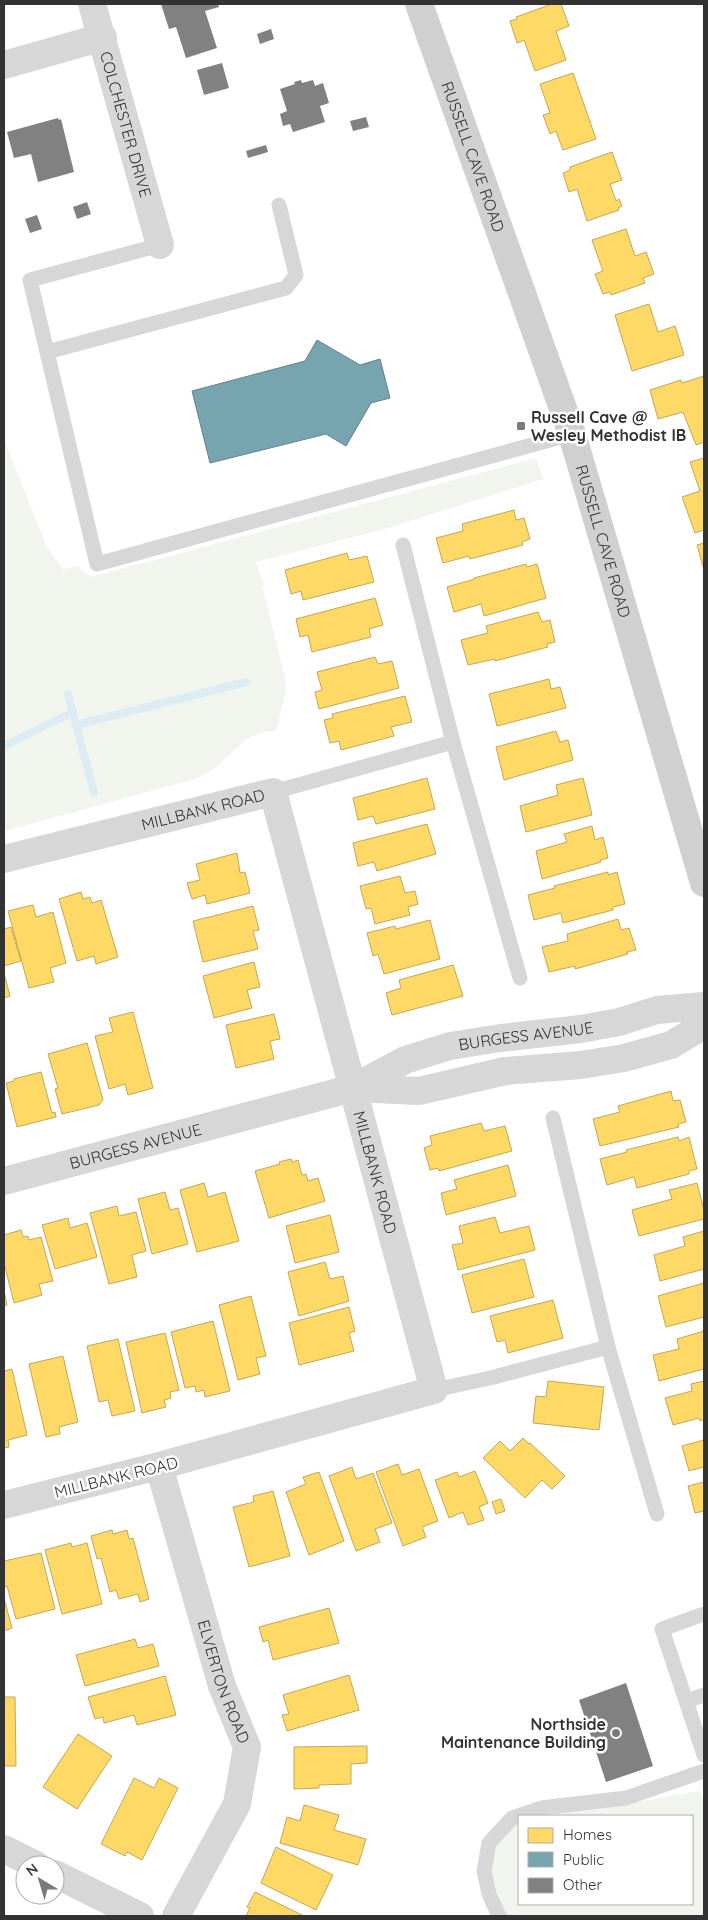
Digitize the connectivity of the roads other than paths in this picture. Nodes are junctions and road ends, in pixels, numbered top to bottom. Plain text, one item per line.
1 (92, 4) edge
2 (419, 4) edge
3 (103, 37) junction
4 (4, 65) edge
5 (279, 205) dead end
6 (160, 245) joint
7 (47, 352) junction
8 (572, 434) junction
9 (403, 545) dead end
10 (453, 742) junction
11 (273, 792) junction
12 (4, 859) edge
13 (704, 883) edge
14 (520, 978) dead end
15 (704, 1006) edge
16 (704, 1025) edge
17 (354, 1088) junction
18 (553, 1118) dead end
19 (4, 1181) edge
20 (608, 1347) junction
21 (434, 1390) junction
22 (159, 1466) junction
23 (4, 1505) edge
24 (658, 1514) dead end
25 (704, 1614) edge
26 (704, 1695) edge
27 (686, 1701) junction
28 (704, 1755) edge
29 (704, 1771) edge
30 (520, 1815) edge
31 (518, 1816) edge
32 (4, 1849) edge
33 (16, 1855) edge
34 (65, 1879) edge
35 (140, 1916) edge
36 (176, 1916) edge
37 (499, 1916) edge

1 - 3 street, COLCHESTER DRIVE
2 - 8 main road, RUSSELL CAVE ROAD
3 - 4 street
3 - 6 street, COLCHESTER DRIVE
5 - 7 lane
6 - 7 lane
7 - 8 lane
8 - 13 main road, RUSSELL CAVE ROAD
9 - 10 lane
10 - 11 lane
10 - 14 lane
11 - 12 street, MILLBANK ROAD
11 - 17 street, MILLBANK ROAD
15 - 17 street, BURGESS AVENUE
16 - 17 street, BURGESS AVENUE
17 - 19 street, BURGESS AVENUE
17 - 21 street, MILLBANK ROAD
18 - 20 lane
20 - 21 lane
20 - 24 lane
21 - 22 street, MILLBANK ROAD
22 - 23 street, MILLBANK ROAD
22 - 36 street, ELVERTON ROAD
25 - 27 lane
26 - 27 lane
27 - 28 lane
29 - 30 lane
31 - 37 lane
32 - 33 street
34 - 35 street

